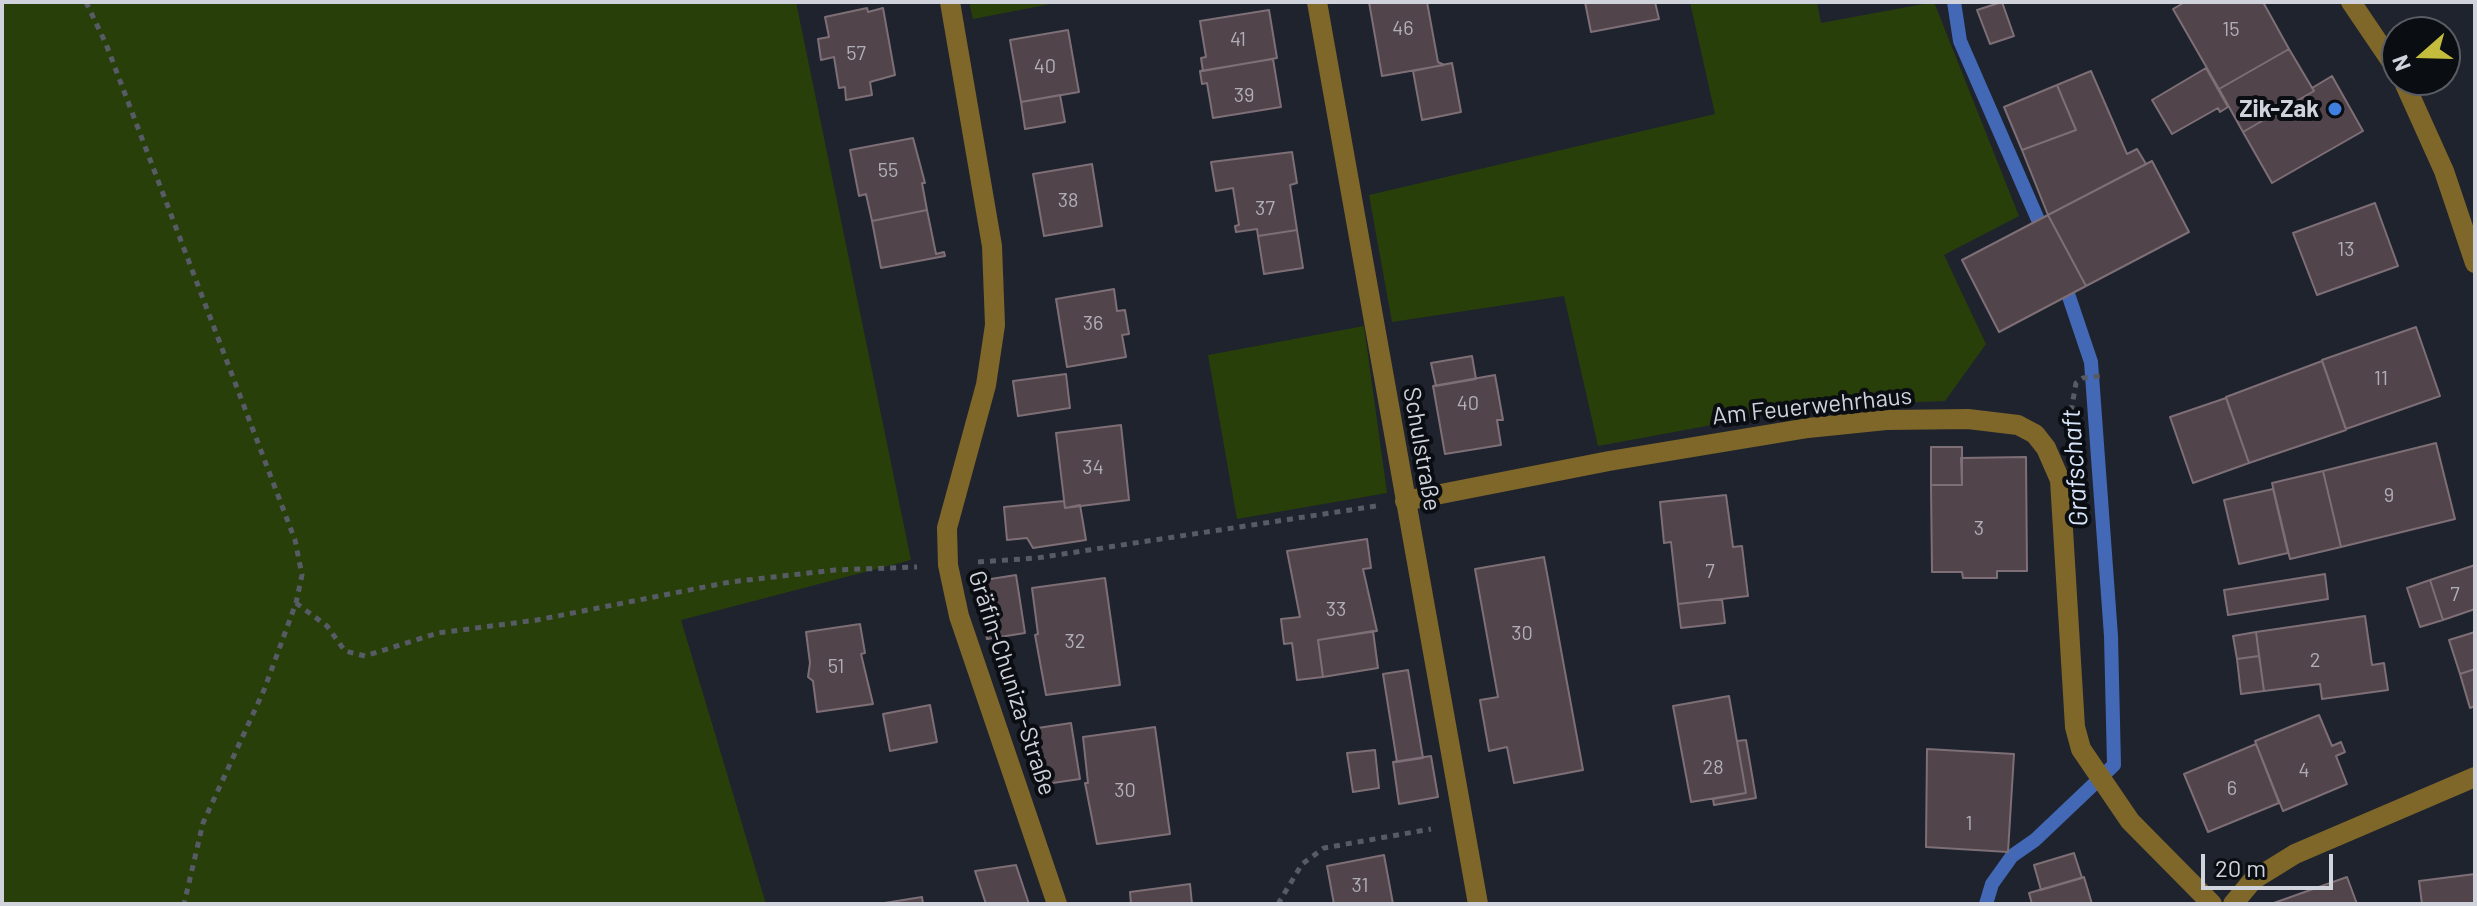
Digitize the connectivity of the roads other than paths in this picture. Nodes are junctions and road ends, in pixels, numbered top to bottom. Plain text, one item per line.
1 (950, 2) edge
2 (1317, 2) edge
3 (2351, 2) edge
4 (2381, 46) edge
5 (2410, 96) edge
6 (2475, 263) edge
7 (1405, 501) junction
8 (2475, 777) edge
9 (1057, 904) edge
10 (1478, 904) edge
11 (2212, 904) edge
12 (2233, 904) edge

1 - 9 street, Gräfin-Chuniza-Straße
2 - 7 street, Schulstraße
3 - 4 street
5 - 6 street
7 - 10 street, Schulstraße
7 - 11 street, Am Feuerwehrhaus
8 - 12 street

